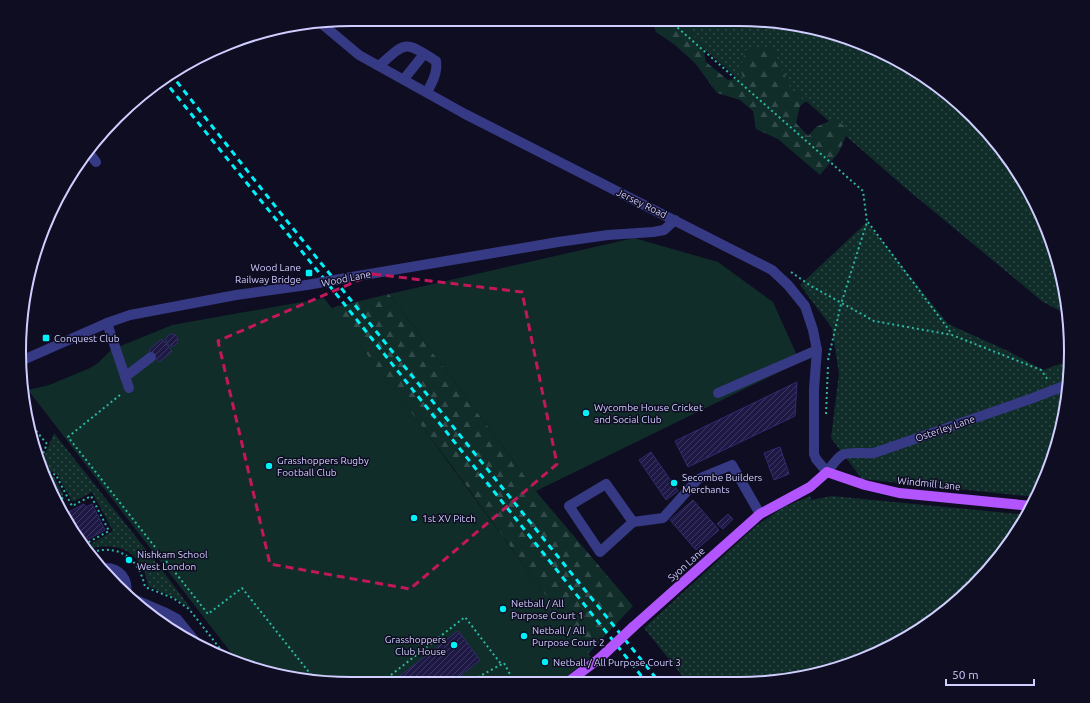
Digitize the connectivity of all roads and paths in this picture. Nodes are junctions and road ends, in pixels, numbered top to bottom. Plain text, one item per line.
1 (676, 26) edge
2 (326, 27) edge
3 (424, 54) junction
4 (379, 66) junction
5 (404, 80) junction
6 (427, 92) junction
7 (91, 156) edge
8 (96, 162) dead end
9 (675, 220) junction
10 (867, 222) junction
11 (772, 270) junction
12 (841, 304) junction
13 (107, 323) junction
14 (952, 335) junction
15 (816, 350) junction
16 (150, 357) dead end
17 (26, 359) edge
18 (125, 378) junction
19 (1062, 387) edge
20 (129, 388) joint
21 (1053, 390) junction
22 (718, 393) dead end
23 (826, 417) dead end
24 (36, 430) edge
25 (43, 455) edge
26 (50, 472) edge
27 (827, 472) junction
28 (66, 496) junction
29 (62, 499) edge
30 (1025, 505) edge
31 (760, 514) junction
32 (633, 522) junction
33 (88, 542) edge
34 (94, 551) edge
35 (109, 568) edge
36 (126, 586) edge
37 (147, 605) edge
38 (188, 632) edge
39 (220, 649) edge
40 (501, 664) junction
41 (311, 674) edge
42 (388, 677) edge
43 (478, 677) edge
44 (511, 677) edge
45 (575, 677) edge

1 - 10 path
2 - 4 street, Jersey Road
3 - 4 street
3 - 5 street
3 - 6 street
4 - 5 street, Jersey Road
5 - 6 street, Jersey Road
6 - 9 street, Jersey Road
7 - 8 street
9 - 11 street, Jersey Road
9 - 13 street, Wood Lane, bridge
10 - 12 path
10 - 14 path
11 - 12 path
11 - 15 street, Jersey Road
12 - 14 path
12 - 23 path
13 - 17 street, Wood Lane
13 - 18 street
14 - 21 path
15 - 22 street
15 - 27 street, Jersey Road
16 - 18 street
18 - 20 street
19 - 21 street, Osterley Lane
20 - 41 path
21 - 27 street, Osterley Lane
24 - 25 path
26 - 28 path
27 - 30 main road, Windmill Lane
27 - 31 main road, Syon Lane
28 - 29 path
28 - 33 path
31 - 32 street
31 - 45 main road, Syon Lane, bridge
32 - 32 street
34 - 39 path
35 - 36 street
37 - 38 street
40 - 42 path
40 - 43 path
40 - 44 path

